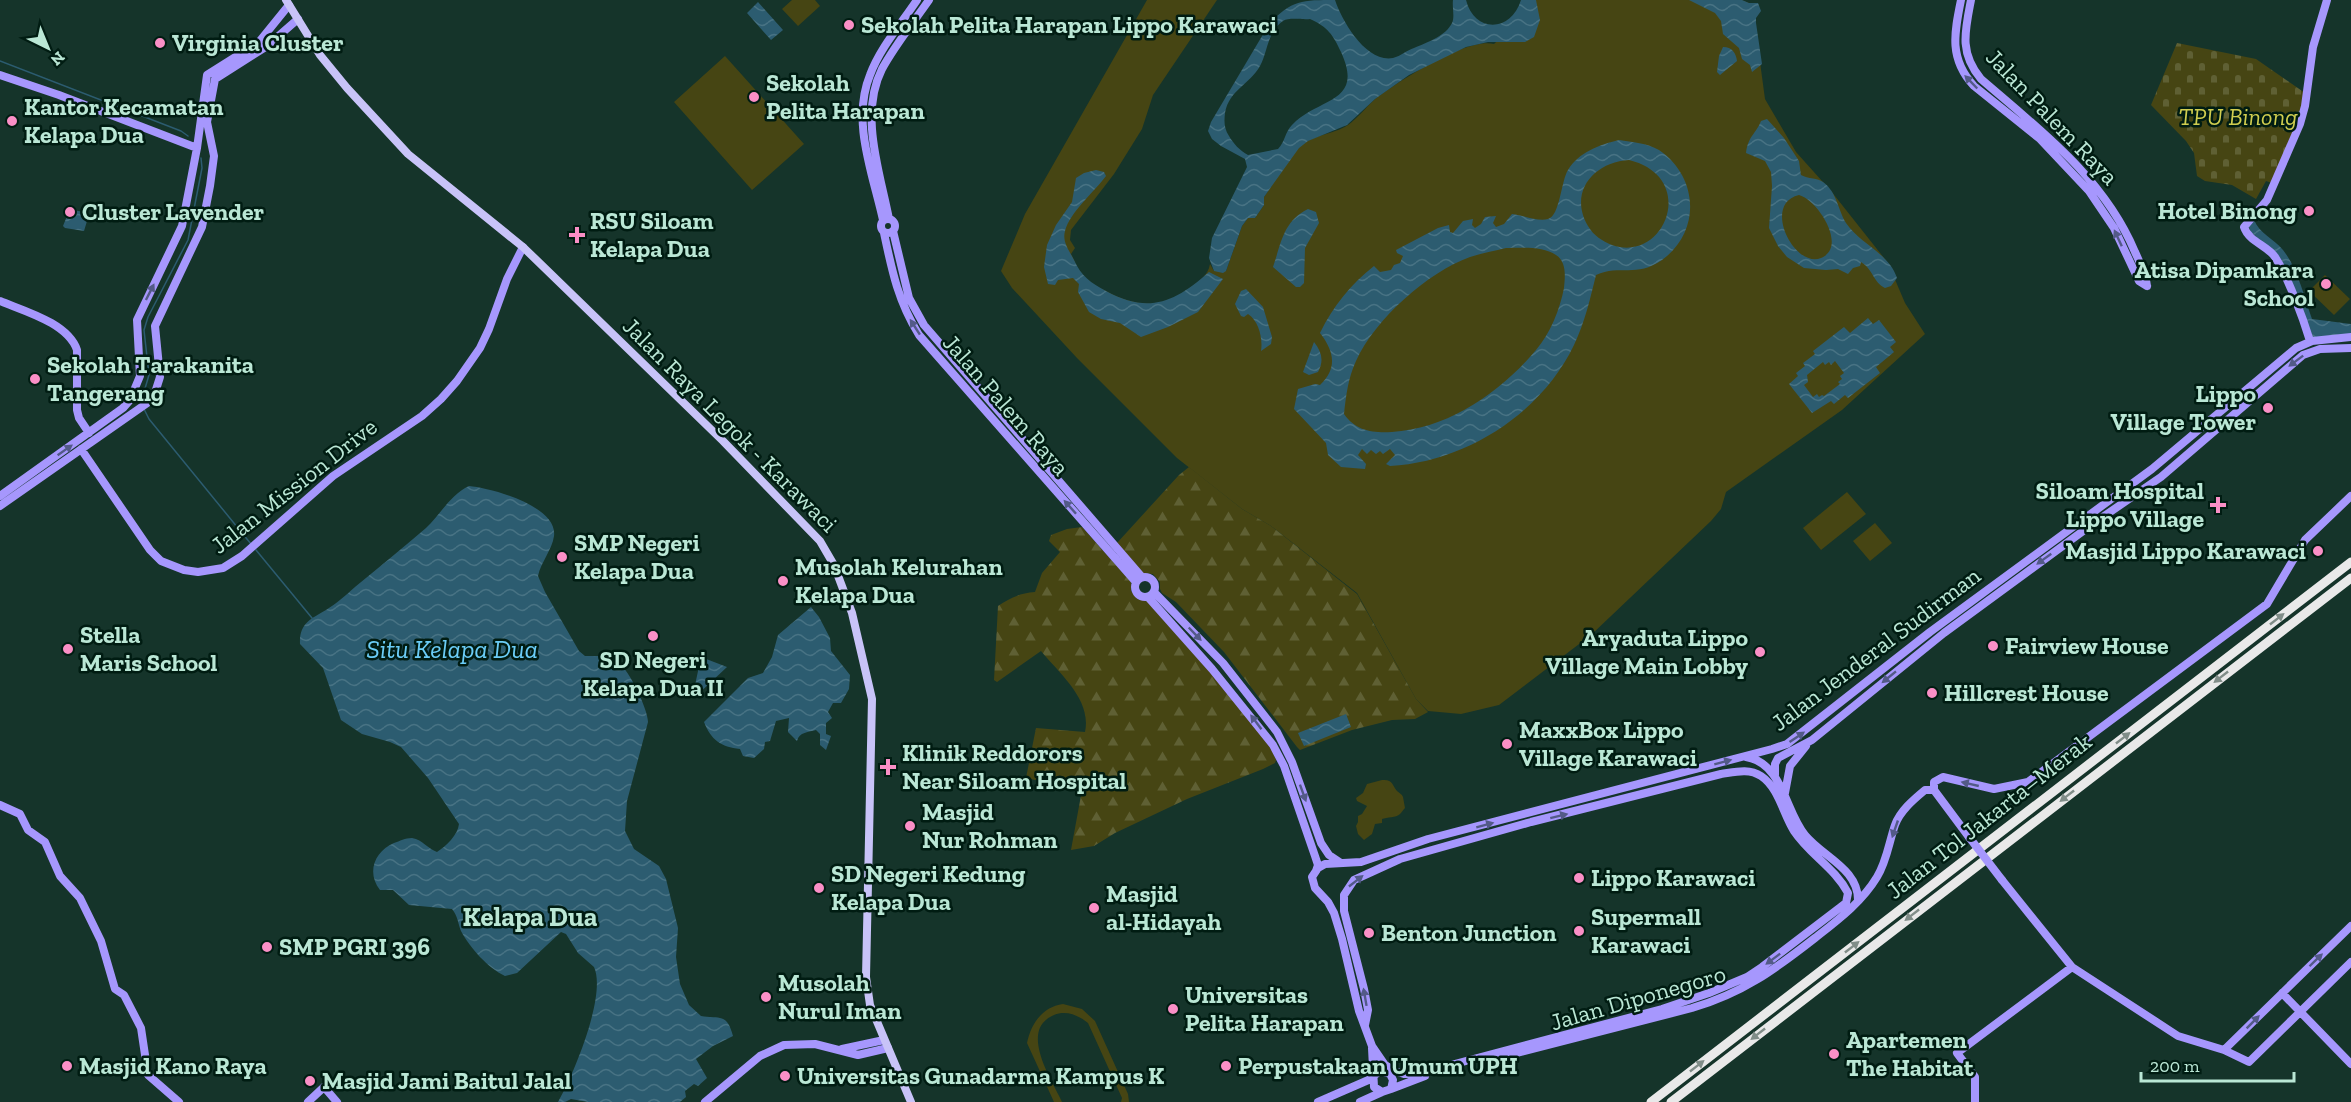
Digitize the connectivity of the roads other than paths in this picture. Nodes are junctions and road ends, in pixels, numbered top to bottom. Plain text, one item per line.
1 (917, 0) edge
2 (928, 0) edge
3 (1961, 0) edge
4 (1971, 0) edge
5 (2327, 0) edge
6 (287, 3) edge
7 (298, 19) junction
8 (265, 42) junction
9 (0, 75) edge
10 (212, 76) junction
11 (2005, 99) junction
12 (1999, 106) junction
13 (197, 148) junction
14 (886, 220) junction
15 (889, 232) junction
16 (523, 247) junction
17 (0, 301) edge
18 (2351, 337) edge
19 (2310, 341) junction
20 (2351, 348) edge
21 (2281, 373) junction
22 (2261, 378) junction
23 (123, 408) junction
24 (130, 416) junction
25 (89, 433) junction
26 (81, 449) junction
27 (2177, 463) junction
28 (2127, 487) junction
29 (0, 496) edge
30 (2351, 497) edge
31 (0, 506) edge
32 (2351, 562) edge
33 (2351, 578) edge
34 (1139, 579) junction
35 (1151, 594) junction
36 (1812, 740) junction
37 (1772, 749) junction
38 (1743, 757) junction
39 (1776, 760) junction
40 (1775, 776) junction
41 (1655, 780) junction
42 (1931, 788) junction
43 (1627, 798) junction
44 (1785, 798) junction
45 (0, 805) edge
46 (1511, 817) junction
47 (1531, 822) junction
48 (1394, 851) junction
49 (1423, 853) junction
50 (1343, 864) junction
51 (1316, 871) junction
52 (1858, 901) junction
53 (2351, 926) edge
54 (1344, 950) junction
55 (2351, 962) edge
56 (2072, 967) junction
57 (1359, 969) junction
58 (2282, 993) junction
59 (1662, 1009) junction
60 (1677, 1012) junction
61 (2301, 1012) junction
62 (1365, 1025) junction
63 (1542, 1040) junction
64 (886, 1044) junction
65 (1372, 1046) junction
66 (2224, 1050) junction
67 (1522, 1051) junction
68 (2351, 1064) edge
69 (1421, 1072) junction
70 (1374, 1076) junction
71 (1410, 1081) junction
72 (1391, 1089) junction
73 (1382, 1092) junction
74 (179, 1102) edge
75 (308, 1102) edge
76 (337, 1102) edge
77 (705, 1102) edge
78 (911, 1102) edge
79 (1317, 1102) edge
80 (1360, 1102) edge
81 (1651, 1102) edge
82 (1671, 1102) edge
83 (1975, 1102) edge

1 - 14 street
2 - 14 street
12 -> 3 street, Jalan Palem Raya
4 - 11 street, Jalan Palem Raya
5 - 19 street
6 - 7 main road, Jalan Raya Legok - Karawaci
6 - 8 street
7 - 8 street
7 - 16 main road, Jalan Raya Legok - Karawaci
8 - 10 street
9 - 13 street
10 - 13 street
10 - 24 street
11 - 12 street
11 -> 12 street, Jalan Palem Raya
23 -> 13 street
14 - 15 street
14 - 15 street
15 - 34 street, Jalan Palem Raya
16 - 26 street, Jalan Mission Drive
16 - 64 main road, Jalan Raya Legok - Karawaci
17 - 25 street
18 - 19 street
19 - 22 street, Jalan Jenderal Sudirman
20 -> 21 street, Jalan Jenderal Sudirman
21 - 22 street
21 - 27 street, Jalan Jenderal Sudirman
22 - 28 street, Jalan Jenderal Sudirman
23 - 24 street
23 - 25 street
24 - 26 street
29 -> 25 street
26 - 31 street
27 - 28 street
27 -> 36 street, Jalan Jenderal Sudirman
37 -> 28 street, Jalan Jenderal Sudirman
30 -> 42 street
81 -> 32 highway, Jalan Tol Jakarta–Merak
33 -> 82 highway, Jalan Tol Jakarta–Merak
34 - 35 street
34 - 35 street
35 -> 50 street
51 -> 35 street
36 - 39 street, Jalan Jenderal Sudirman
36 - 44 street
37 - 38 street, Jalan Jenderal Sudirman
37 - 39 street
38 - 40 street
41 -> 38 street, Jalan Jenderal Sudirman
39 - 40 street, Jalan Jenderal Sudirman
40 - 44 street
41 - 43 street
41 - 46 street, Jalan Jenderal Sudirman
42 -> 52 street, Jalan Diponegoro
42 - 56 street, bridge
47 -> 43 street
43 -> 59 street, Jalan Diponegoro
44 - 52 street
45 - 74 street
46 - 47 street
48 -> 46 street, Jalan Jenderal Sudirman
47 - 49 street
48 - 49 street
48 - 50 street, Jalan Jenderal Sudirman
57 -> 49 street
50 - 51 street
51 - 54 street
52 - 60 street, Jalan Diponegoro
58 -> 53 street
54 - 57 street
54 - 62 street
55 - 61 street
56 - 66 street
56 - 83 street
62 -> 57 street
58 - 61 street
66 -> 58 street
59 - 60 street
59 - 63 street, Jalan Diponegoro
60 - 67 street, Jalan Diponegoro
61 - 66 street
61 - 68 street
62 - 65 street
63 - 67 street
63 - 69 street, Jalan Diponegoro
64 - 77 street
64 - 78 main road, Jalan Raya Legok - Karawaci
65 - 69 street, Jalan Diponegoro
65 - 70 street
67 - 71 street, Jalan Diponegoro
69 - 71 street
70 - 72 street
70 - 73 street
70 - 79 street
71 - 72 street, Jalan Diponegoro
72 - 73 street
73 - 80 street
75 - 76 street

